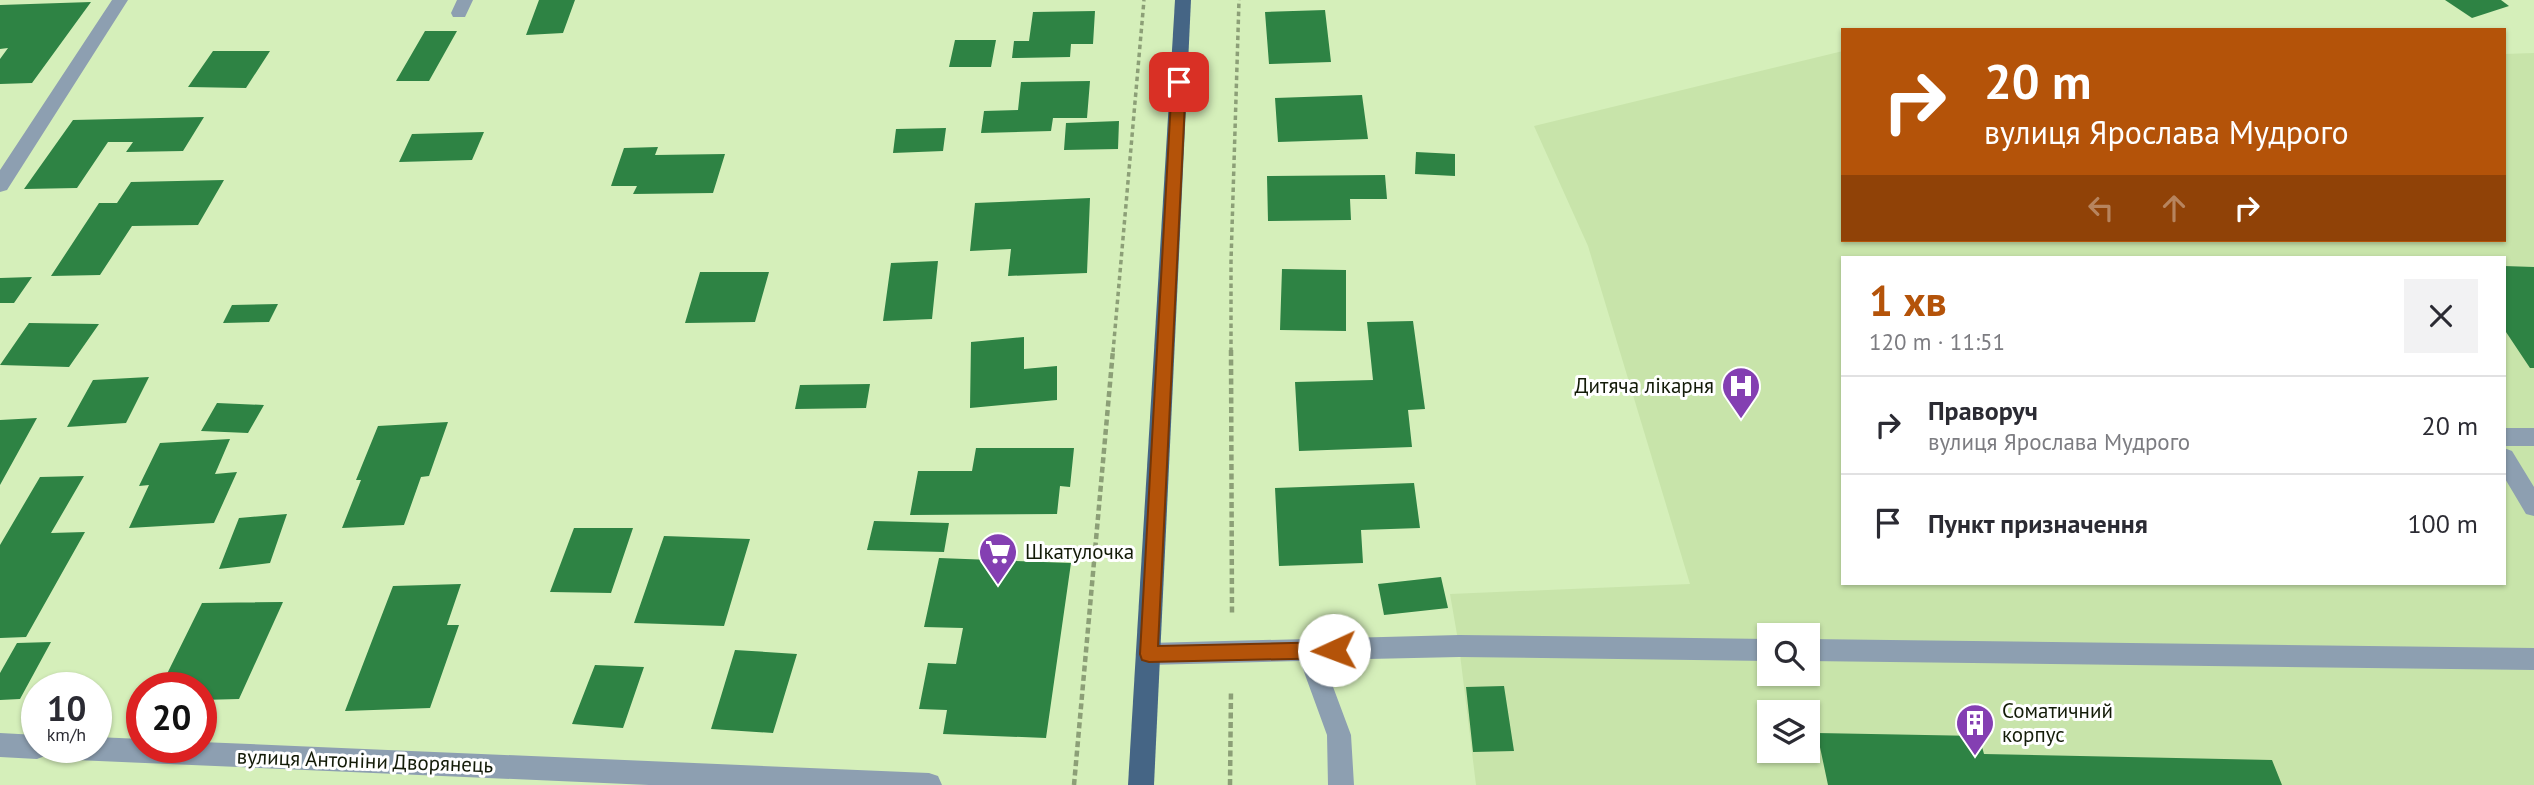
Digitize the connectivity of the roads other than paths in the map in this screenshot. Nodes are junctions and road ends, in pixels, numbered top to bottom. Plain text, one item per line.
1 (120, 0) edge
2 (1183, 0) edge
3 (0, 185) edge
4 (2506, 437) edge
5 (2534, 438) edge
6 (2506, 460) edge
7 (2534, 507) edge
8 (1757, 650) edge
9 (1820, 650) edge
10 (1308, 651) junction
11 (1149, 654) junction
12 (2534, 659) edge
13 (0, 745) edge
14 (21, 746) edge
15 (112, 750) edge
16 (929, 785) edge
17 (1141, 785) edge
18 (1341, 785) edge

1 - 3 street
2 - 11 main road
4 - 5 street
6 - 7 street
8 - 10 street
9 - 12 street
10 - 11 street
10 - 18 street
11 - 17 main road
13 - 14 street
15 - 16 street, вулиця Антоніни Дворянець

